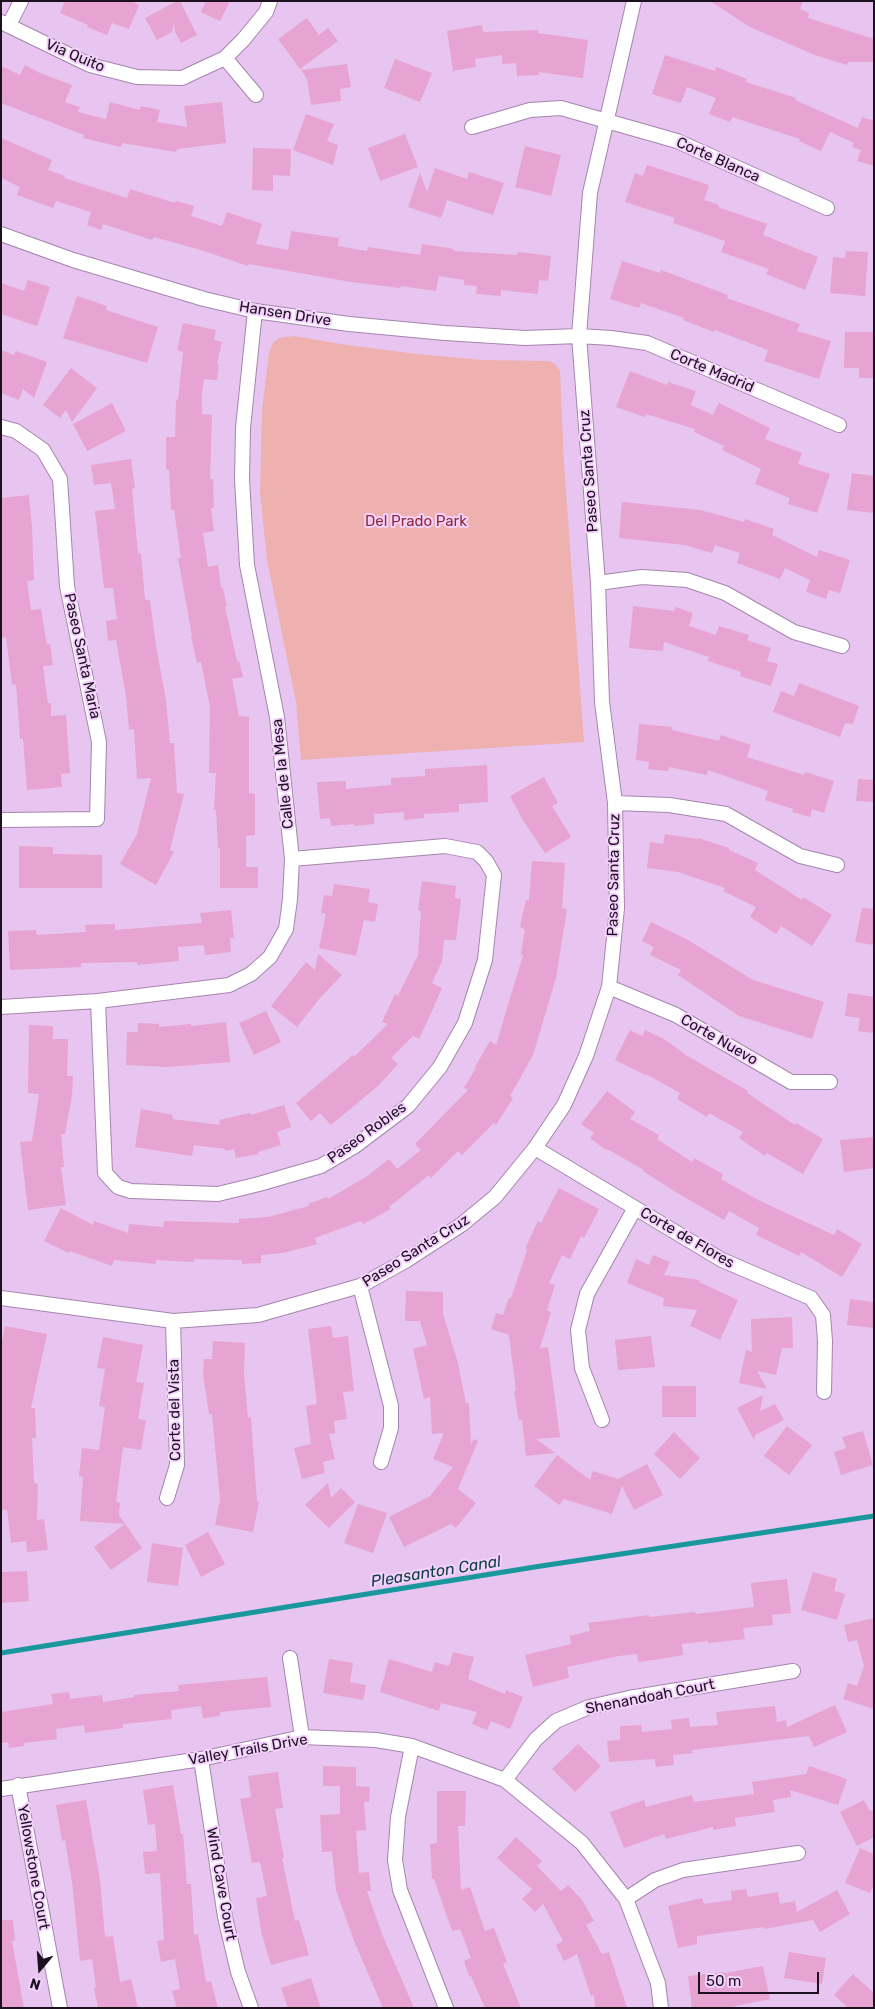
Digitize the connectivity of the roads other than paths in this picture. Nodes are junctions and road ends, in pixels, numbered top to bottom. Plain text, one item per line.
1 (21, 1) edge
2 (270, 1) edge
3 (634, 1) edge
4 (5, 24) edge
5 (225, 58) junction
6 (256, 95) dead end
7 (607, 119) junction
8 (472, 127) dead end
9 (826, 208) dead end
10 (1, 234) edge
11 (255, 311) junction
12 (579, 336) junction
13 (839, 426) dead end
14 (1, 428) edge
15 (598, 583) junction
16 (842, 646) dead end
17 (616, 803) junction
18 (1, 820) edge
19 (292, 859) junction
20 (837, 865) dead end
21 (609, 987) junction
22 (98, 1001) junction
23 (1, 1007) edge
24 (830, 1082) dead end
25 (535, 1148) junction
26 (635, 1208) junction
27 (360, 1286) junction
28 (1, 1298) edge
29 (174, 1321) junction
30 (824, 1392) dead end
31 (602, 1420) dead end
32 (381, 1462) dead end
33 (167, 1498) dead end
34 (290, 1658) dead end
35 (793, 1671) dead end
36 (302, 1737) junction
37 (412, 1746) junction
38 (201, 1759) junction
39 (504, 1780) junction
40 (18, 1785) junction
41 (1, 1789) edge
42 (798, 1853) dead end
43 (626, 1899) junction
44 (60, 2008) edge
45 (251, 2008) edge
46 (446, 2008) edge
47 (661, 2008) edge

1 - 4 street
2 - 5 street, Via Quito
3 - 7 street, Paseo Santa Cruz
4 - 5 street, Via Quito
5 - 6 street
7 - 8 street, Corte Blanca
7 - 9 street, Corte Blanca
7 - 12 street, Paseo Santa Cruz
10 - 11 street, Hansen Drive
11 - 12 street, Hansen Drive
11 - 19 street, Calle de la Mesa
12 - 13 street, Corte Madrid
12 - 15 street, Paseo Santa Cruz
14 - 18 street, Paseo Santa Maria
15 - 16 street
15 - 17 street, Paseo Santa Cruz
17 - 20 street
17 - 21 street, Paseo Santa Cruz
19 - 22 street, Calle de la Mesa
19 - 22 street, Paseo Robles
21 - 24 street, Corte Nuevo
21 - 25 street, Paseo Santa Cruz
22 - 23 street, Calle de la Mesa
25 - 26 street, Corte de Flores
25 - 27 street, Paseo Santa Cruz
26 - 30 street, Corte de Flores
26 - 31 street
27 - 29 street, Paseo Santa Cruz
27 - 32 street
28 - 29 street, Paseo Santa Cruz
29 - 33 street, Corte del Vista
34 - 36 street
35 - 39 street, Shenandoah Court
36 - 37 street, Valley Trails Drive
36 - 38 street, Valley Trails Drive
37 - 39 street, Valley Trails Drive
37 - 46 street
38 - 40 street, Valley Trails Drive
38 - 45 street, Wind Cave Court
39 - 43 street, Valley Trails Drive
40 - 41 street, Valley Trails Drive
40 - 44 street, Yellowstone Court
42 - 43 street
43 - 47 street, Valley Trails Drive

